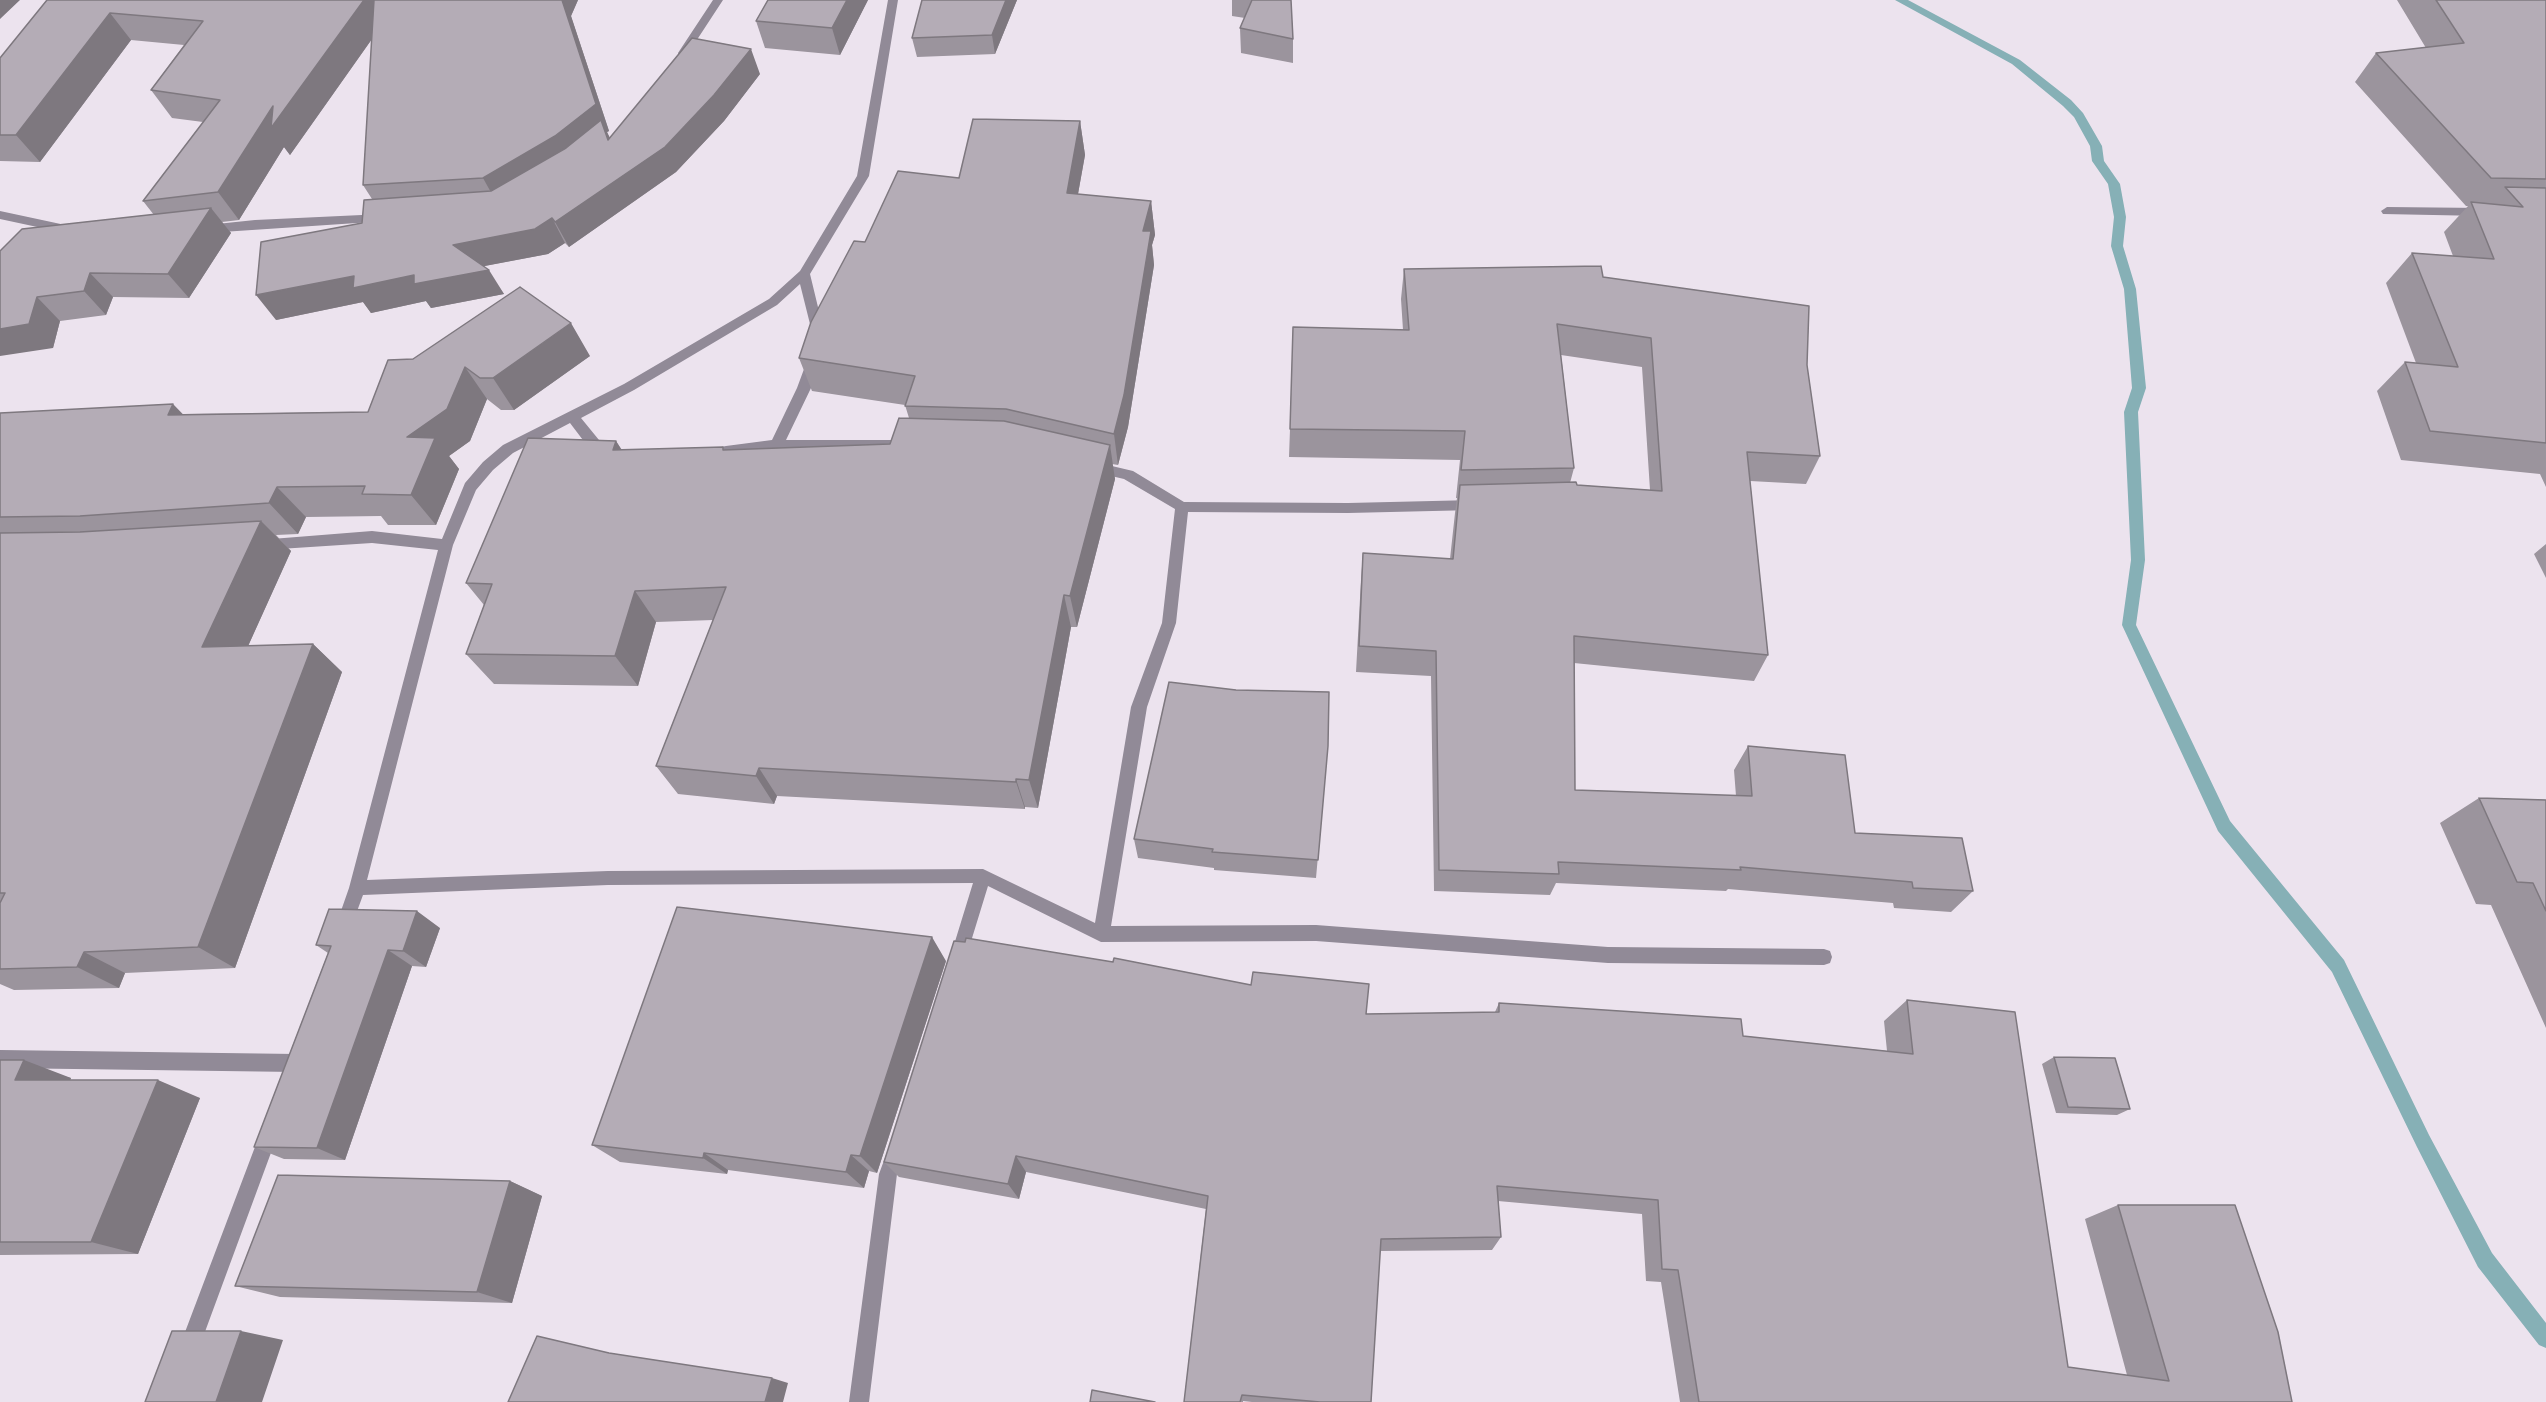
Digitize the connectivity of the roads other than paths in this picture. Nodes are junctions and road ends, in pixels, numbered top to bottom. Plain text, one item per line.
1 (718, 0) edge
2 (893, 0) edge
3 (675, 67) edge
4 (2387, 211) dead end
5 (2500, 212) edge
6 (0, 215) edge
7 (397, 217) edge
8 (197, 230) edge
9 (81, 232) edge
10 (804, 274) junction
11 (573, 417) junction
12 (777, 445) junction
13 (918, 445) edge
14 (616, 451) edge
15 (708, 454) edge
16 (1082, 464) edge
17 (1490, 505) edge
18 (1182, 507) junction
19 (255, 545) edge
20 (446, 545) junction
21 (983, 876) junction
22 (357, 888) junction
23 (1101, 934) junction
24 (338, 942) edge
25 (1824, 957) dead end
26 (952, 975) edge
27 (0, 1059) edge
28 (288, 1084) edge
29 (275, 1117) edge
30 (902, 1130) edge
31 (181, 1369) edge
32 (859, 1402) edge

1 - 3 street
2 - 10 street
4 - 5 street
6 - 9 street
7 - 8 street
10 - 11 street
10 - 12 street
11 - 14 street
11 - 20 street
12 - 13 street
12 - 15 street
16 - 18 street
17 - 18 street
18 - 23 street
19 - 20 street
20 - 22 street
21 - 22 street
21 - 23 street
21 - 26 street
22 - 24 street
23 - 25 street
27 - 28 street
29 - 31 street
30 - 32 street

